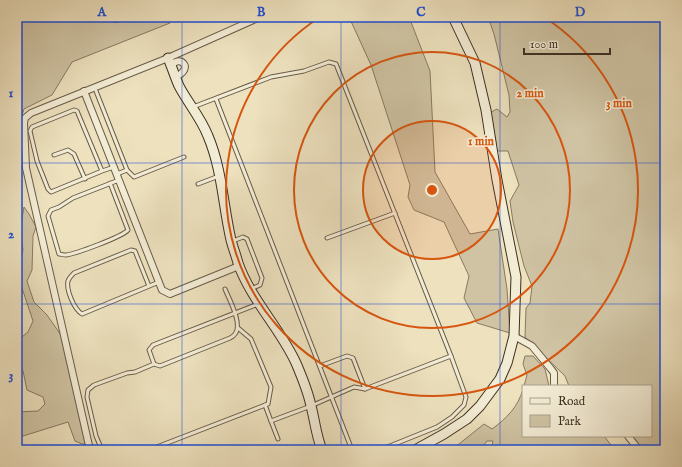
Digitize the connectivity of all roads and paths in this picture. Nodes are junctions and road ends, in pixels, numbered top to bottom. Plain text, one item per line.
1 (260, 17) edge
2 (453, 17) edge
3 (170, 62) junction
4 (175, 77) junction
5 (96, 91) dead end
6 (84, 92) junction
7 (216, 99) junction
8 (193, 107) junction
9 (17, 145) edge
10 (25, 148) junction
11 (54, 155) dead end
12 (184, 157) dead end
13 (114, 167) junction
14 (127, 170) junction
15 (102, 171) junction
16 (220, 176) junction
17 (118, 177) junction
18 (85, 178) junction
19 (110, 184) junction
20 (198, 184) dead end
21 (395, 213) junction
22 (326, 238) dead end
23 (17, 239) edge
24 (231, 241) junction
25 (17, 251) edge
26 (239, 266) junction
27 (159, 282) junction
28 (150, 286) junction
29 (225, 289) dead end
30 (250, 290) junction
31 (259, 304) junction
32 (235, 313) junction
33 (238, 328) junction
34 (514, 336) junction
35 (451, 356) junction
36 (154, 364) junction
37 (320, 366) junction
38 (554, 385) edge
39 (365, 389) junction
40 (332, 396) junction
41 (265, 405) junction
42 (311, 406) junction
43 (271, 421) junction
44 (629, 437) edge
45 (278, 439) dead end
46 (90, 450) edge
47 (102, 450) edge
48 (149, 450) edge
49 (322, 450) edge
50 (352, 450) edge
51 (380, 450) edge
52 (415, 450) edge
53 (639, 450) edge

1 - 3 street
2 - 34 street
3 - 4 street
3 - 4 street
3 - 6 street
4 - 8 street
5 - 14 lane
6 - 10 street
6 - 13 street
7 - 8 lane
7 - 21 lane
7 - 37 lane
8 - 16 street
9 - 10 street
10 - 46 street
11 - 18 lane
12 - 14 lane
13 - 15 lane
13 - 17 street
14 - 17 lane
15 - 18 lane
15 - 18 lane
16 - 20 lane
16 - 24 street
17 - 19 lane
17 - 27 street
19 - 19 lane
21 - 22 lane
21 - 35 lane
23 - 25 lane
24 - 26 street
24 - 30 lane
26 - 27 street
26 - 30 street
27 - 28 lane
28 - 28 lane
29 - 32 lane
30 - 31 street
31 - 32 lane
31 - 42 street
32 - 33 lane
32 - 36 lane
33 - 36 lane
33 - 41 lane
34 - 38 street
34 - 52 street
35 - 39 lane
35 - 51 lane
36 - 47 lane
37 - 39 lane
37 - 40 lane
39 - 40 lane
40 - 42 lane
40 - 50 lane
41 - 43 lane
41 - 48 lane
42 - 43 lane
42 - 49 street
43 - 45 lane
44 - 53 street

